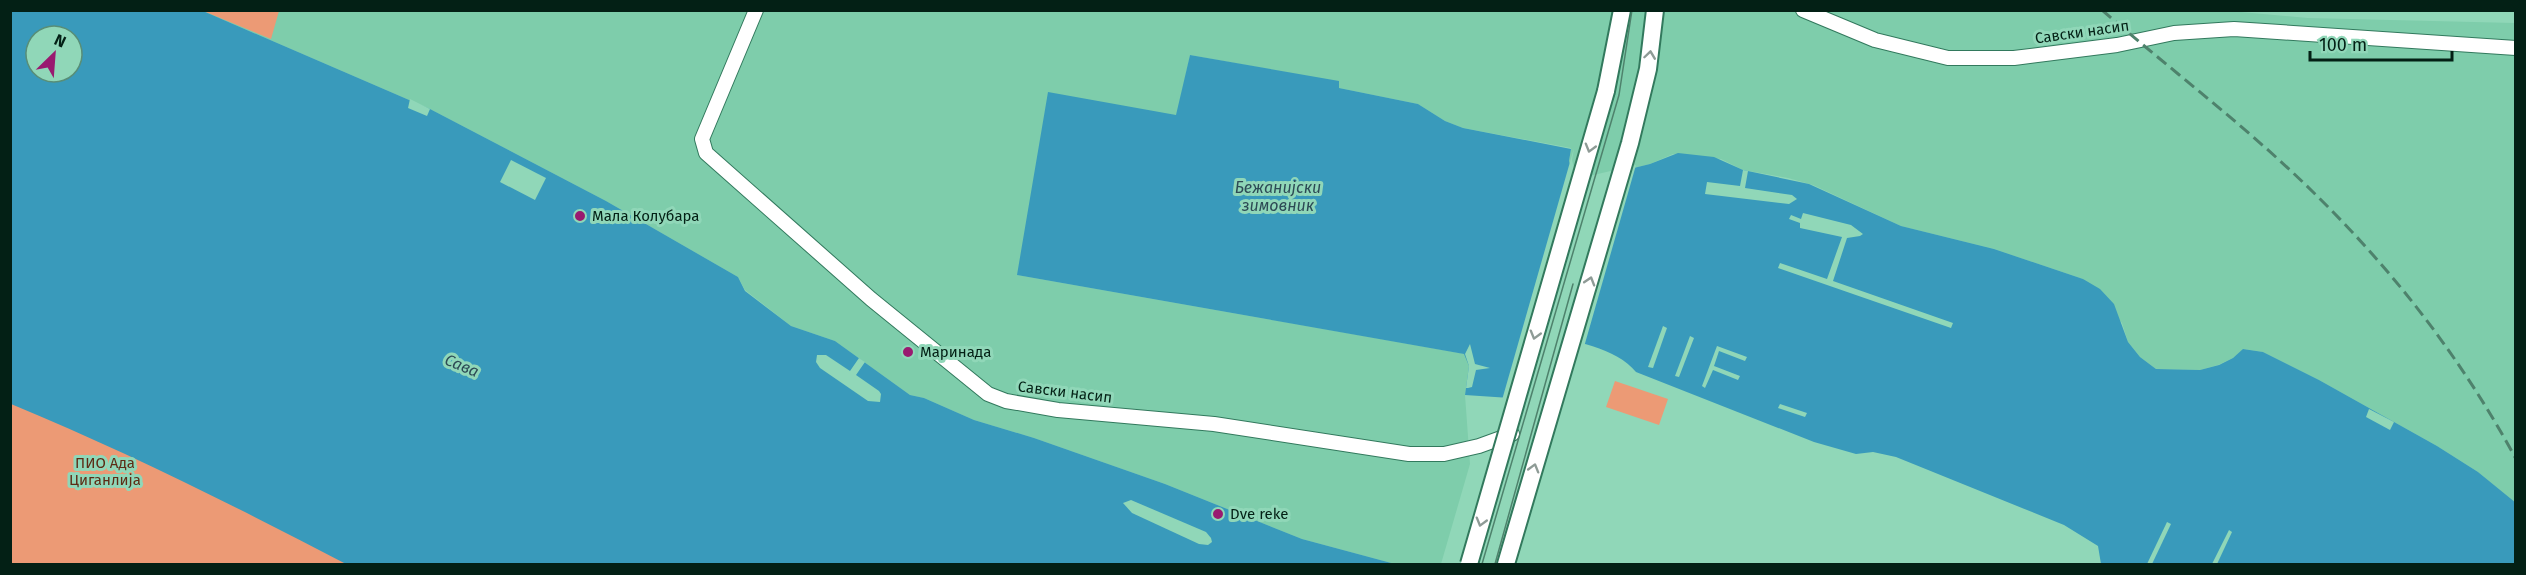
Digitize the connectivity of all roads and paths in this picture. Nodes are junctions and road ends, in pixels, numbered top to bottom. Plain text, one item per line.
1 (756, 10) edge
2 (1622, 10) edge
3 (1656, 10) edge
4 (1803, 10) edge
5 (2516, 48) edge
6 (1513, 433) dead end
7 (1469, 564) edge
8 (1506, 564) edge

1 - 6 street, Савски насип
2 -> 7 main road, bridge
8 -> 3 main road
4 - 5 street, Савски насип

